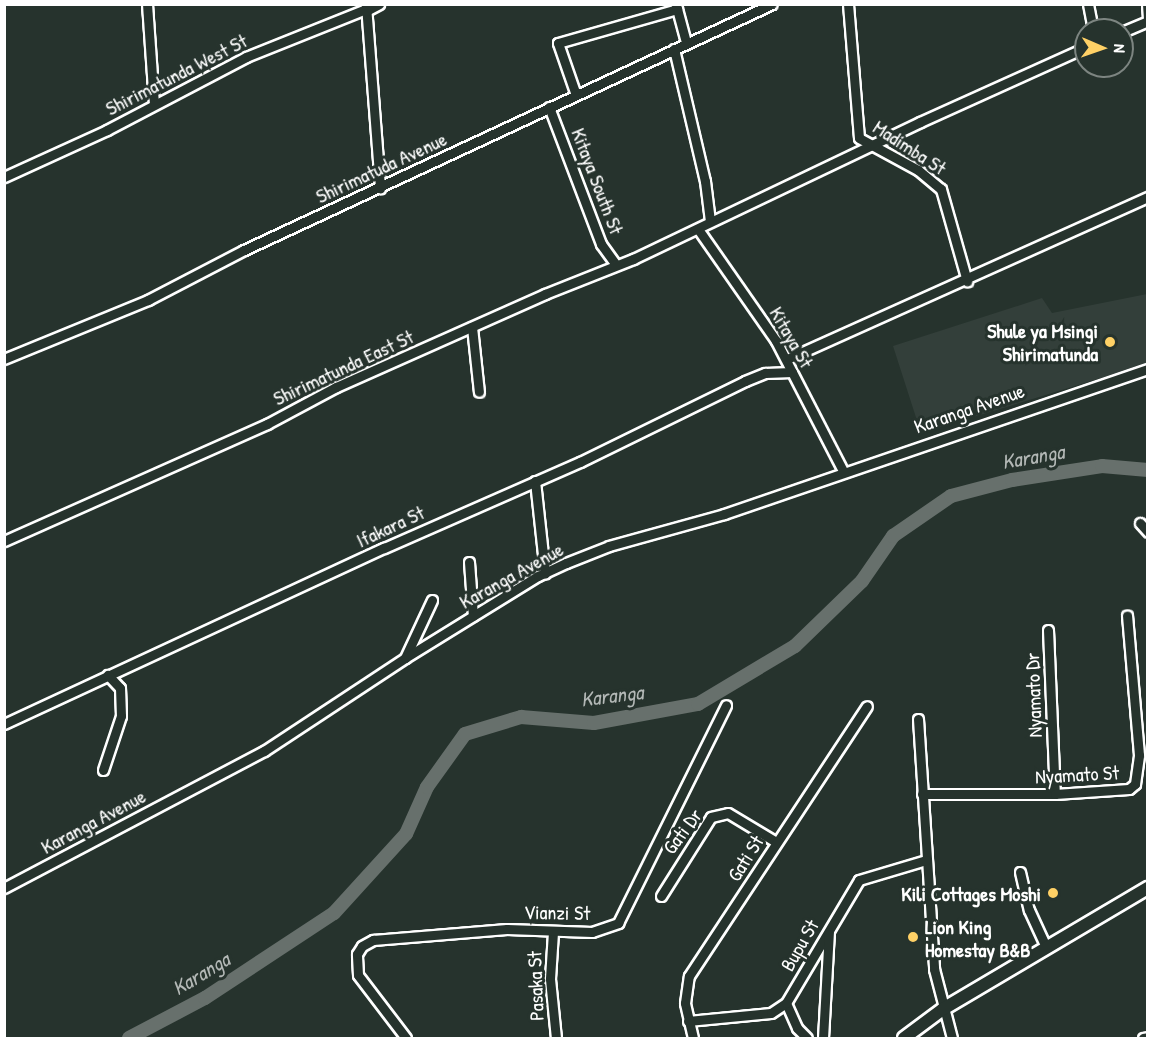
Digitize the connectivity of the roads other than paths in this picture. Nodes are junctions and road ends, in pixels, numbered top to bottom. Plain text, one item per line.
1 (147, 4) edge
2 (379, 4) edge
3 (772, 4) edge
4 (848, 4) edge
5 (1147, 4) edge
6 (677, 7) edge
7 (366, 8) edge
8 (1148, 20) edge
9 (1134, 26) edge
10 (686, 43) junction
11 (674, 49) junction
12 (1074, 52) edge
13 (576, 95) junction
14 (154, 104) junction
15 (549, 107) junction
16 (873, 144) junction
17 (4, 177) edge
18 (380, 188) junction
19 (1148, 197) edge
20 (710, 221) junction
21 (698, 229) junction
22 (616, 265) junction
23 (967, 281) junction
24 (472, 327) junction
25 (787, 359) junction
26 (4, 360) edge
27 (1148, 369) edge
28 (792, 372) junction
29 (479, 392) dead end
30 (843, 471) junction
31 (536, 481) junction
32 (1140, 523) dead end
33 (1148, 532) edge
34 (4, 541) edge
35 (469, 561) dead end
36 (544, 573) junction
37 (432, 600) dead end
38 (473, 616) junction
39 (1127, 616) dead end
40 (1048, 630) dead end
41 (405, 658) junction
42 (108, 675) junction
43 (726, 705) dead end
44 (867, 706) dead end
45 (918, 719) dead end
46 (4, 724) edge
47 (103, 770) dead end
48 (922, 794) junction
49 (1054, 794) junction
50 (776, 842) junction
51 (926, 860) junction
52 (1020, 872) dead end
53 (4, 888) edge
54 (1148, 888) edge
55 (661, 896) dead end
56 (829, 929) junction
57 (552, 933) junction
58 (1046, 947) junction
59 (786, 1003) junction
60 (944, 1009) junction
61 (688, 1021) junction
62 (1148, 1036) edge
63 (406, 1038) edge
64 (556, 1038) edge
65 (693, 1038) edge
66 (807, 1038) edge
67 (823, 1038) edge
68 (904, 1038) edge
69 (952, 1038) edge
70 (1143, 1038) edge

1 - 14 street
2 - 7 street, Shirimatunda West St
3 - 10 street, Shirimatuda Avenue
4 - 16 street, Madimba St
5 - 8 street
6 - 10 street
6 - 13 street
7 - 14 street, Shirimatunda West St
7 - 18 street
8 - 9 street
10 - 11 street, Shirimatuda Avenue
11 - 13 street, Shirimatuda Avenue
11 - 20 street
12 - 16 street, Shirimatunda East St
13 - 15 street, Shirimatuda Avenue
14 - 17 street, Shirimatunda West St
15 - 18 street, Shirimatuda Avenue
15 - 22 street, Kitaya South St
16 - 20 street, Shirimatunda East St
16 - 23 street, Madimba St
18 - 26 street, Shirimatuda Avenue
19 - 23 street
20 - 21 street, Shirimatunda East St
21 - 22 street, Shirimatunda East St
21 - 25 street, Kitaya St
22 - 24 street, Shirimatunda East St
23 - 25 street
24 - 29 street
24 - 34 street, Shirimatunda East St
25 - 28 street, Kitaya St
27 - 30 street, Karanga Avenue
28 - 30 street, Kitaya St
28 - 31 street, Ifakara St
30 - 36 street, Karanga Avenue
31 - 36 street
31 - 42 street, Ifakara St
32 - 33 street
35 - 38 street
36 - 38 street, Karanga Avenue
37 - 41 street
38 - 41 street, Karanga Avenue
39 - 49 street, Nyamato St
40 - 49 street, Nyamato Dr
41 - 53 street, Karanga Avenue
42 - 46 street, Ifakara St
42 - 47 street
43 - 57 street, Vianzi St
44 - 50 street, Gati St
45 - 48 street
48 - 49 street, Nyamato St
48 - 51 street
50 - 55 street, Gati Dr
50 - 61 street, Gati St
51 - 56 street, Bupu St
51 - 60 street
52 - 58 street
54 - 58 street
56 - 59 street, Bupu St
56 - 67 street
57 - 63 street, Vianzi St
57 - 64 street, Pasaka St
58 - 60 street
59 - 61 street
59 - 66 street
60 - 68 street
60 - 69 street
61 - 65 street, Gati St
62 - 70 street

